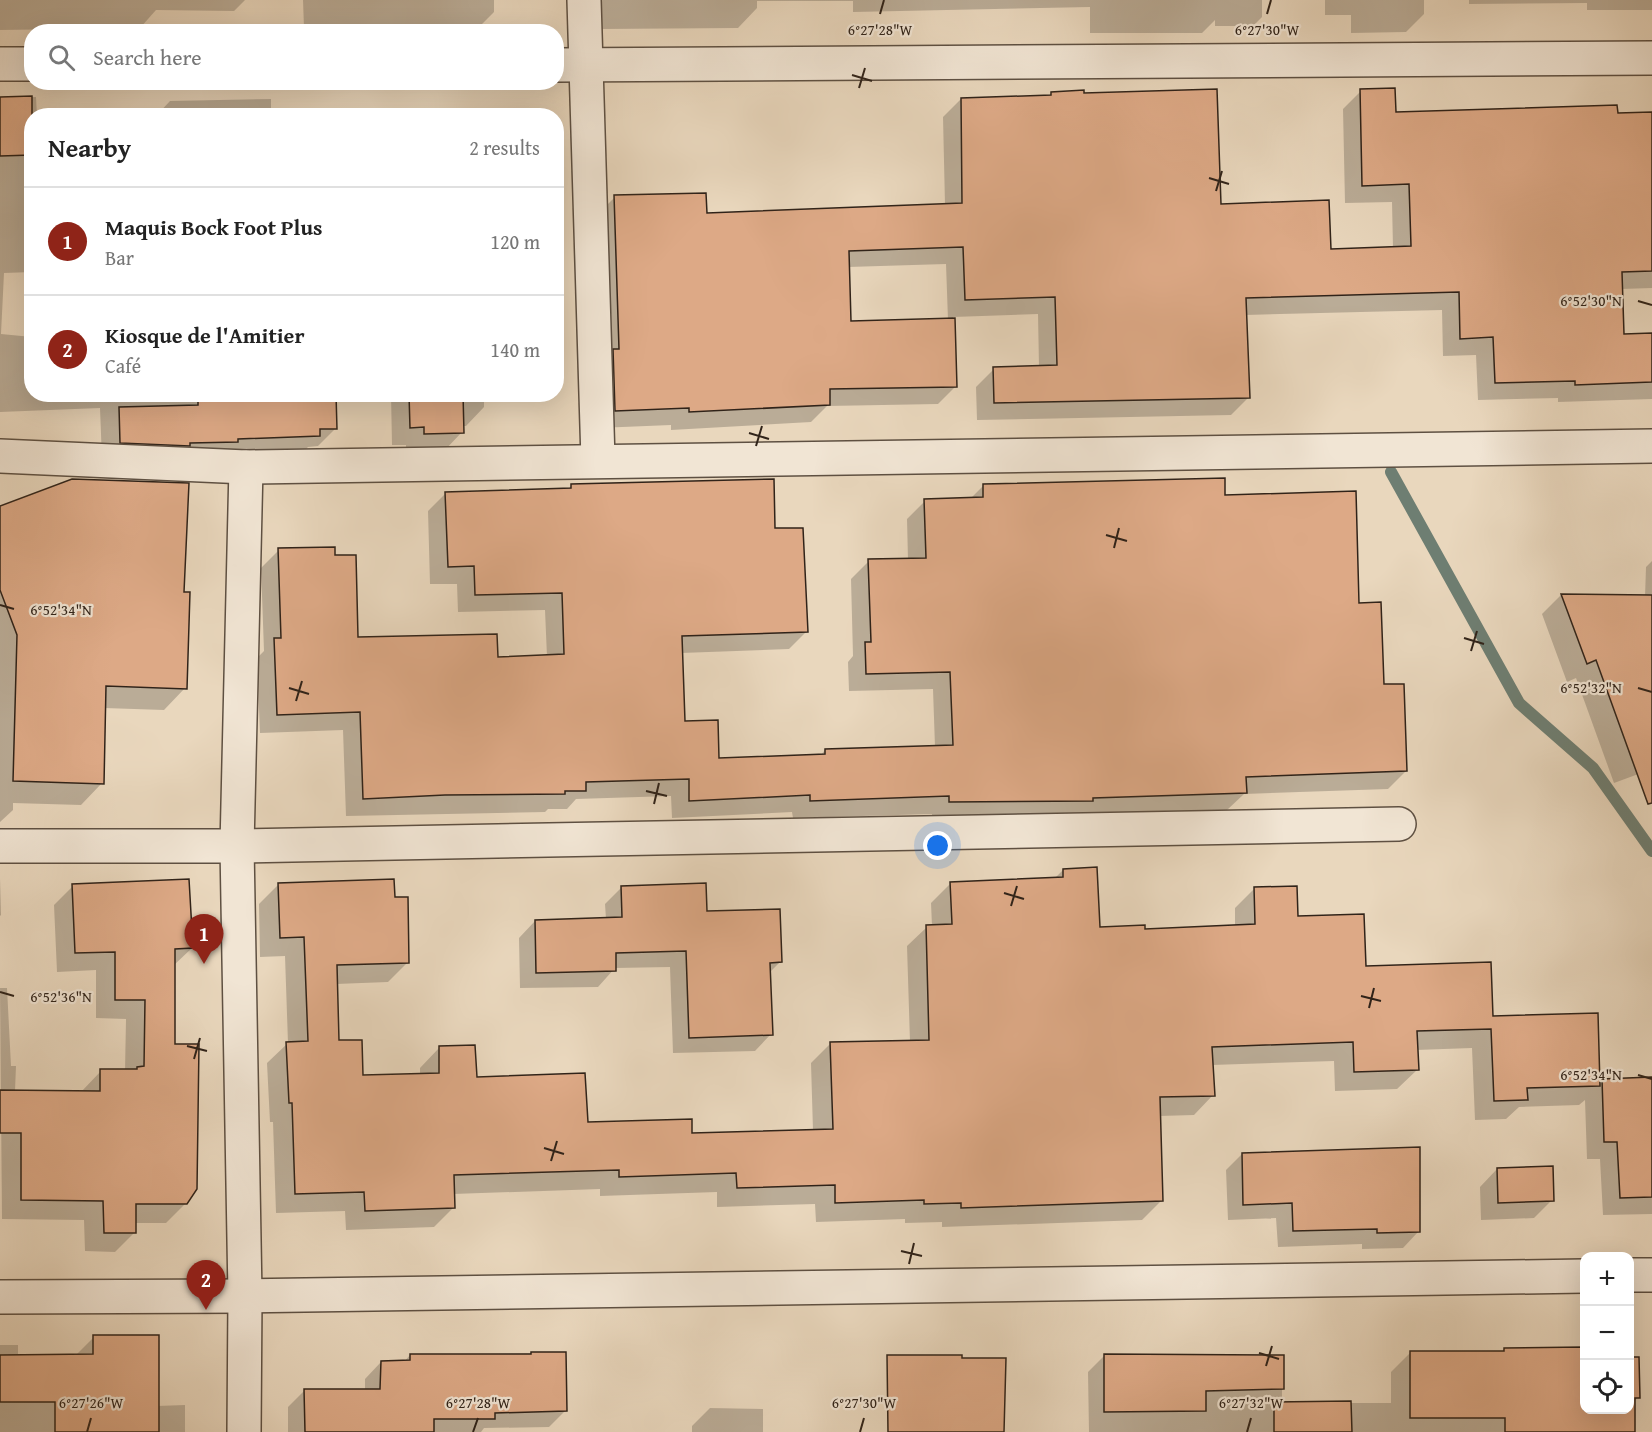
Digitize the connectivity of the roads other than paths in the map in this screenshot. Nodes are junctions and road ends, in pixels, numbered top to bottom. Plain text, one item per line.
1 (584, 0) edge
2 (1652, 58) edge
3 (0, 64) edge
4 (24, 64) edge
5 (571, 64) edge
6 (1652, 446) edge
7 (0, 456) edge
8 (598, 460) junction
9 (246, 466) junction
10 (1399, 824) dead end
11 (0, 846) edge
12 (237, 846) junction
13 (1634, 1275) edge
14 (1652, 1275) edge
15 (1580, 1276) edge
16 (245, 1296) junction
17 (0, 1297) edge
18 (244, 1432) edge

1 - 5 street
2 - 5 street
3 - 4 street
5 - 8 street
6 - 8 street
7 - 9 street
8 - 9 street
9 - 12 street
10 - 12 street
11 - 12 street
12 - 16 street
13 - 14 street
15 - 16 street
16 - 17 street
16 - 18 street

